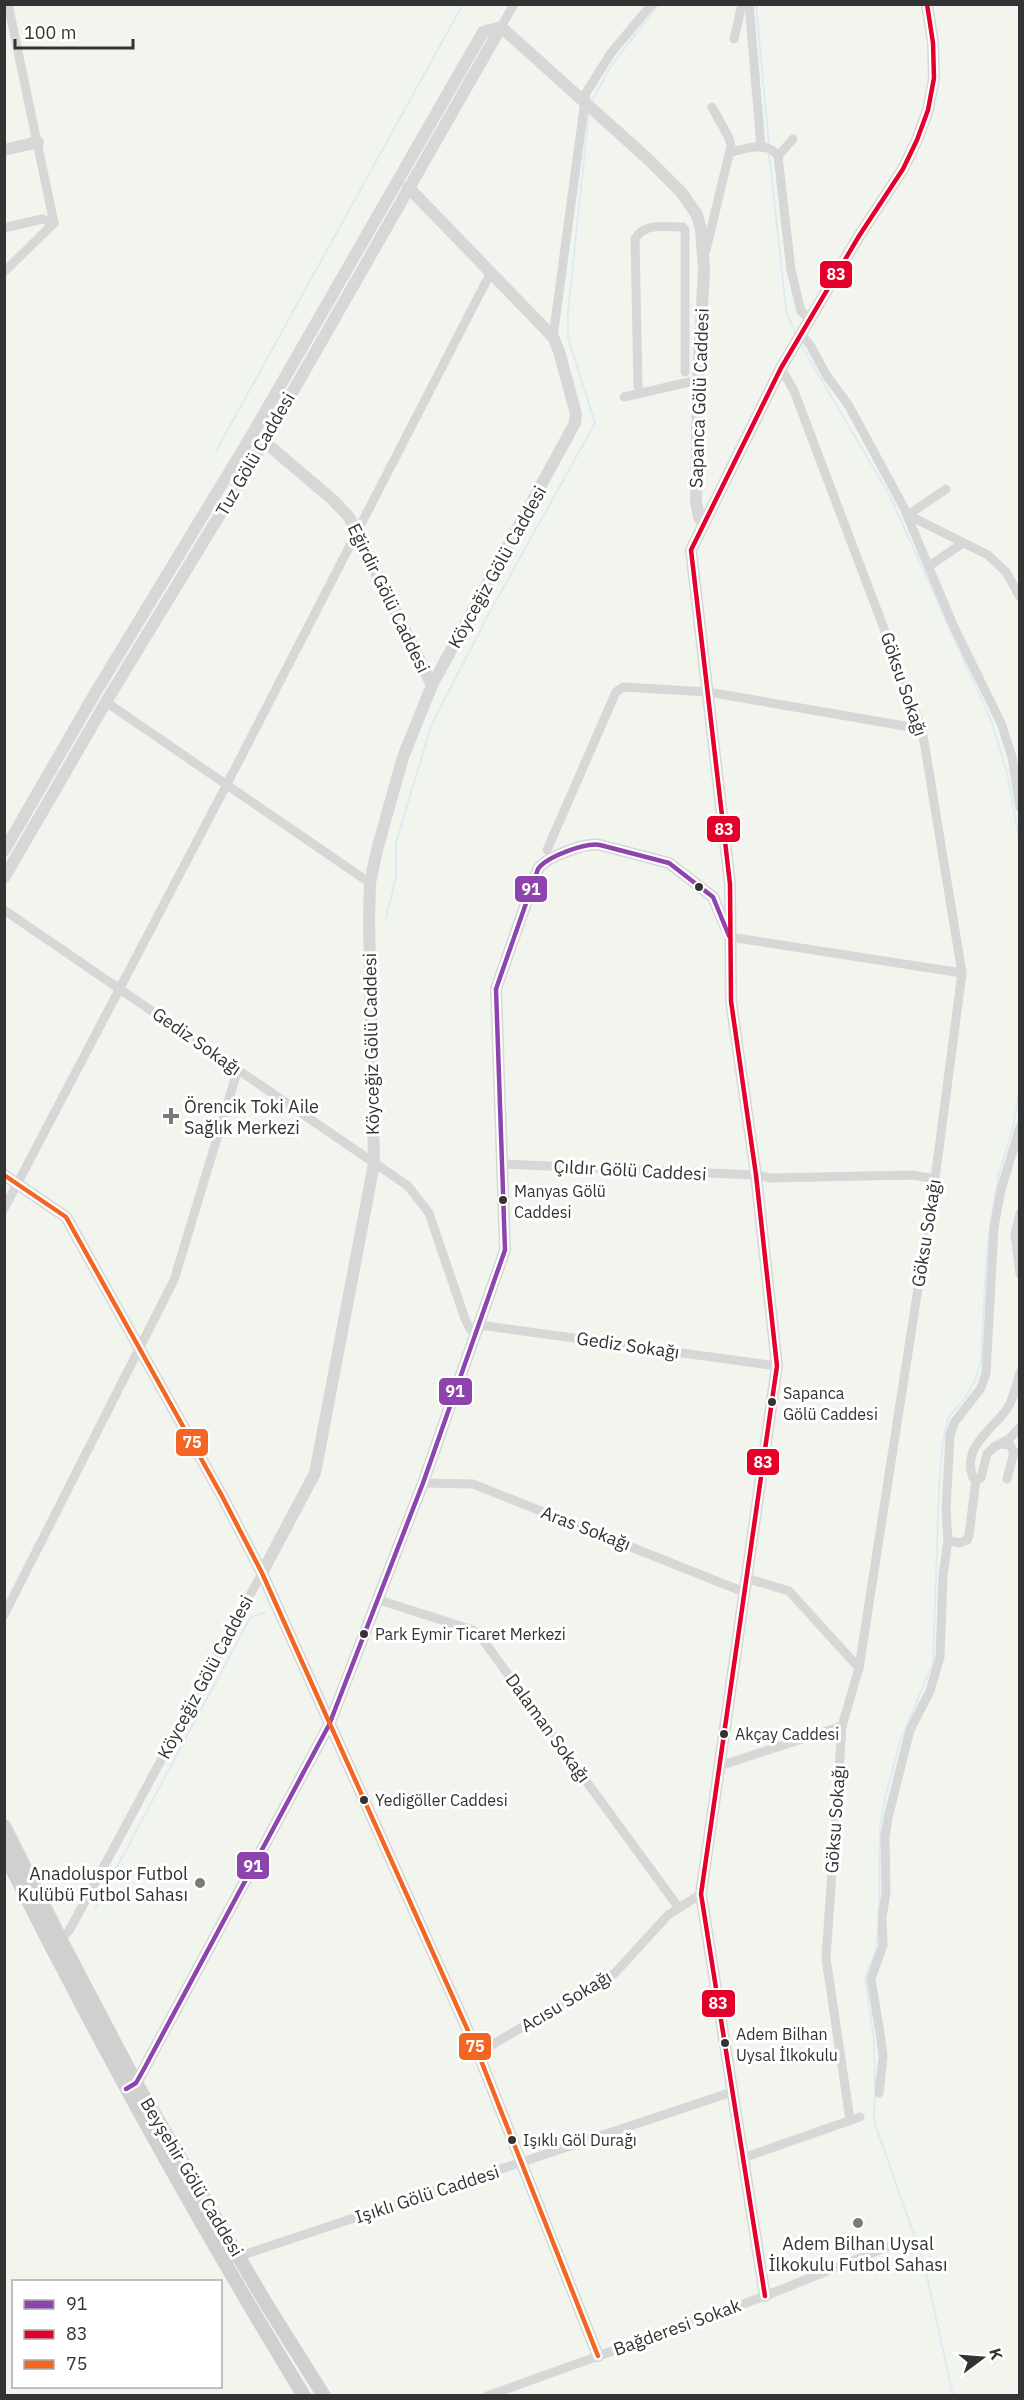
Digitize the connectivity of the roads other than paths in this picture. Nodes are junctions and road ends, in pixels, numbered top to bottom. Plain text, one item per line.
1 (8, 4) edge
2 (514, 4) edge
3 (652, 4) edge
4 (742, 4) edge
5 (749, 4) edge
6 (927, 4) edge
7 (501, 27) junction
8 (734, 39) dead end
9 (588, 104) junction
10 (712, 107) dead end
11 (792, 139) dead end
12 (38, 142) junction
13 (4, 150) edge
14 (770, 150) junction
15 (730, 152) junction
16 (408, 187) junction
17 (54, 223) junction
18 (4, 228) edge
19 (703, 260) junction
20 (4, 272) edge
21 (490, 274) junction
22 (685, 303) junction
23 (702, 304) junction
24 (809, 319) junction
25 (801, 334) junction
26 (553, 338) junction
27 (782, 368) junction
28 (685, 372) dead end
29 (698, 380) junction
30 (638, 386) dead end
31 (624, 397) dead end
32 (254, 433) junction
33 (264, 442) junction
34 (946, 489) dead end
35 (908, 515) junction
36 (704, 524) junction
37 (357, 532) junction
38 (963, 543) junction
39 (929, 566) junction
40 (1020, 597) edge
41 (432, 685) junction
42 (708, 693) junction
43 (106, 702) junction
44 (922, 729) junction
45 (227, 784) junction
46 (1020, 807) edge
47 (547, 850) dead end
48 (4, 851) edge
49 (4, 878) edge
50 (370, 883) junction
51 (730, 884) junction
52 (713, 897) junction
53 (4, 910) edge
54 (730, 937) junction
55 (962, 973) junction
56 (120, 988) junction
57 (238, 1069) junction
58 (1020, 1127) edge
59 (374, 1164) junction
60 (504, 1164) junction
61 (4, 1175) edge
62 (756, 1175) junction
63 (935, 1179) junction
64 (18, 1184) junction
65 (4, 1209) edge
66 (1020, 1213) edge
67 (1020, 1274) edge
68 (475, 1329) junction
69 (141, 1349) junction
70 (777, 1366) junction
71 (1020, 1372) edge
72 (1020, 1427) edge
73 (1001, 1444) junction
74 (976, 1479) junction
75 (1007, 1479) dead end
76 (423, 1483) junction
77 (948, 1540) junction
78 (262, 1573) junction
79 (746, 1578) junction
80 (744, 1592) junction
81 (379, 1600) junction
82 (4, 1615) edge
83 (859, 1668) junction
84 (329, 1725) junction
85 (842, 1726) junction
86 (719, 1766) junction
87 (4, 1826) edge
88 (4, 1853) edge
89 (701, 1894) junction
90 (680, 1908) junction
91 (56, 1942) junction
92 (478, 2053) junction
93 (131, 2086) junction
94 (732, 2092) junction
95 (879, 2093) dead end
96 (860, 2117) dead end
97 (850, 2120) junction
98 (743, 2158) junction
99 (522, 2162) junction
100 (897, 2243) dead end
101 (240, 2256) junction
102 (225, 2261) junction
103 (765, 2296) junction
104 (598, 2355) junction
105 (304, 2396) edge
106 (324, 2396) edge
107 (487, 2396) edge

1 - 12 street
2 - 7 street, Tuz Gölü Caddesi
3 - 9 street
4 - 8 street
5 - 14 street
6 - 24 street
7 - 9 street, Sapanca Gölü Caddesi
7 - 16 street, Tuz Gölü Caddesi
7 - 32 street, Tuz Gölü Caddesi
9 - 19 street, Sapanca Gölü Caddesi
9 - 26 street
10 - 15 street
11 - 14 street
12 - 13 street
12 - 17 street
14 - 15 street
14 - 24 street
15 - 19 street
16 - 21 street, Köyceğiz Gölü Caddesi
16 - 33 street, Tuz Gölü Caddesi
17 - 18 street
17 - 20 street
19 - 23 street, Sapanca Gölü Caddesi
21 - 26 street, Köyceğiz Gölü Caddesi
21 - 37 street
22 - 23 street
22 - 28 street
22 - 30 street
23 - 29 street, Sapanca Gölü Caddesi
24 - 25 street
25 - 27 street
25 - 35 street
26 - 41 street, Köyceğiz Gölü Caddesi
27 - 36 street
27 - 44 street, Göksu Sokağı
29 - 31 street
29 - 36 street, Sapanca Gölü Caddesi
32 - 33 street, Eğirdir Gölü Caddesi
32 - 48 street, Tuz Gölü Caddesi
33 - 37 street, Eğirdir Gölü Caddesi
33 - 43 street, Tuz Gölü Caddesi
34 - 35 street
35 - 38 street
35 - 39 street
36 - 42 street
37 - 41 street, Eğirdir Gölü Caddesi
37 - 45 street
38 - 39 street
38 - 40 street
39 - 46 street
41 - 50 street, Köyceğiz Gölü Caddesi
42 - 44 street
42 - 47 street
42 - 51 street
43 - 45 street
43 - 49 street, Tuz Gölü Caddesi
44 - 55 street, Göksu Sokağı
45 - 50 street
45 - 56 street
50 - 59 street, Köyceğiz Gölü Caddesi
51 - 52 street
51 - 54 street
52 - 54 street
52 - 60 street
53 - 56 street, Gediz Sokağı
54 - 55 street
54 - 62 street
55 - 63 street, Göksu Sokağı
56 - 57 street, Gediz Sokağı
56 - 64 street
57 - 59 street, Gediz Sokağı
57 - 69 street
58 - 77 street
59 - 68 street, Gediz Sokağı
59 - 78 street, Köyceğiz Gölü Caddesi
60 - 62 street, Çıldır Gölü Caddesi
60 - 68 street
61 - 64 street
62 - 63 street, Çıldır Gölü Caddesi
62 - 70 street
63 - 83 street, Göksu Sokağı
64 - 65 street
64 - 69 street
66 - 67 street
68 - 70 street, Gediz Sokağı
68 - 76 street
69 - 78 street
69 - 82 street
70 - 79 street
71 - 74 street
72 - 73 street
73 - 74 street
73 - 75 street
74 - 77 street
76 - 80 street, Aras Sokağı
76 - 81 street
77 - 95 street
78 - 84 street
78 - 91 street, Köyceğiz Gölü Caddesi
79 - 80 street
79 - 83 street
80 - 86 street
81 - 84 street
81 - 90 street, Dalaman Sokağı
83 - 85 street, Göksu Sokağı
84 - 92 street
84 - 93 street
85 - 86 street
85 - 97 street, Göksu Sokağı
86 - 89 street
87 - 91 main road, Beyşehir Gölü Caddesi
88 - 91 main road
89 - 90 street, Acısu Sokağı
89 - 94 street
90 - 92 street, Acısu Sokağı
91 - 93 main road, Beyşehir Gölü Caddesi
92 - 99 street
93 - 101 main road, Beyşehir Gölü Caddesi
93 - 102 main road
94 - 98 street
94 - 99 street, Işıklı Gölü Caddesi
96 - 97 street
97 - 98 street
98 - 103 street
99 - 101 street, Işıklı Gölü Caddesi
99 - 104 street
100 - 103 street, Bağderesi Sokak
101 - 102 street, Işıklı Gölü Caddesi
101 - 106 main road, Beyşehir Gölü Caddesi
102 - 105 main road
103 - 104 street, Bağderesi Sokak
104 - 107 street, Bağderesi Sokak

